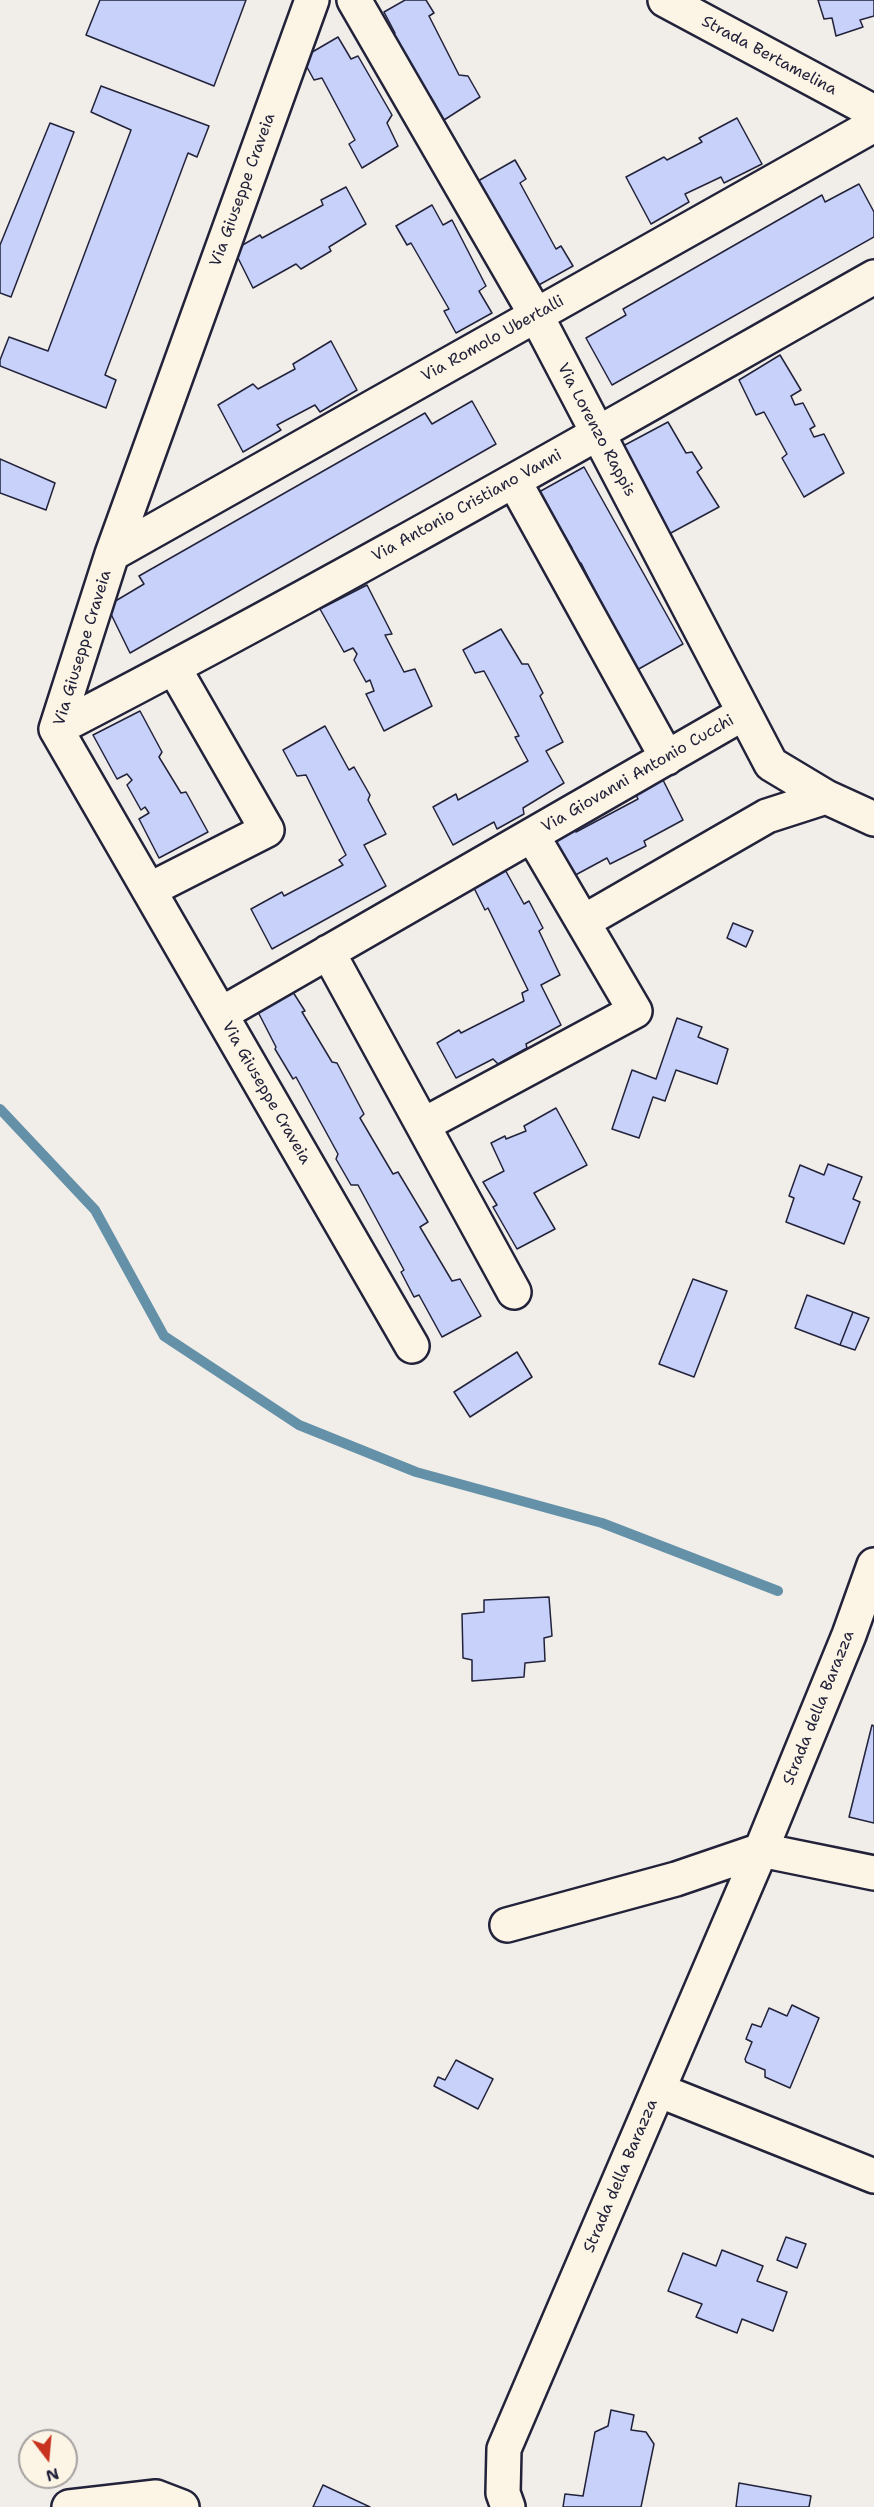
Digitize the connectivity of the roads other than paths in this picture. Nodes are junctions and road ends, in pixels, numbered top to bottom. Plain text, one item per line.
1 (312, 0) edge
2 (354, 0) edge
3 (665, 0) edge
4 (874, 112) edge
5 (874, 125) edge
6 (874, 277) edge
7 (536, 315) junction
8 (597, 433) junction
9 (514, 481) junction
10 (112, 554) junction
11 (174, 668) junction
12 (744, 713) junction
13 (56, 729) junction
14 (667, 758) junction
15 (826, 797) junction
16 (874, 819) edge
17 (532, 835) junction
18 (149, 890) junction
19 (583, 922) junction
20 (328, 952) junction
21 (221, 1014) junction
22 (423, 1125) junction
23 (514, 1292) dead end
24 (412, 1346) dead end
25 (874, 1565) edge
26 (761, 1850) junction
27 (874, 1873) edge
28 (507, 1925) dead end
29 (658, 2090) junction
30 (874, 2176) edge
31 (69, 2507) edge
32 (182, 2507) edge
33 (508, 2507) edge

1 - 10 street, Via Giuseppe Craveia
2 - 7 street, Via Lorenzo Rappis
3 - 4 street, Strada Bertamelina
5 - 7 street, Via Romolo Ubertalli
6 - 8 street, Via Antonio Cristiano Vanni
7 - 8 street, Via Lorenzo Rappis
7 - 10 street, Via Romolo Ubertalli
8 - 9 street, Via Antonio Cristiano Vanni
8 - 12 street, Via Lorenzo Rappis
9 - 11 street, Via Antonio Cristiano Vanni
9 - 14 street
10 - 13 street, Via Giuseppe Craveia
11 - 13 street, Via Antonio Cristiano Vanni
11 - 18 street
12 - 14 street, Via Giovanni Antonio Cucchi
12 - 15 street, Via Lorenzo Rappis
13 - 18 street, Via Giuseppe Craveia
14 - 17 street, Via Giovanni Antonio Cucchi
15 - 16 street, Via Lorenzo Rappis
15 - 19 street
17 - 19 street, Via Giovanni Antonio Cucchi
17 - 20 street, Via Giovanni Antonio Cucchi
18 - 21 street, Via Giuseppe Craveia
19 - 22 street, Via Giovanni Antonio Cucchi
20 - 21 street, Via Giovanni Antonio Cucchi
20 - 22 street
21 - 24 street, Via Giuseppe Craveia
22 - 23 street
25 - 26 street, Strada della Barazza
26 - 27 street
26 - 28 street
26 - 29 street, Strada della Barazza
29 - 30 street
29 - 33 street, Strada della Barazza
31 - 32 street

